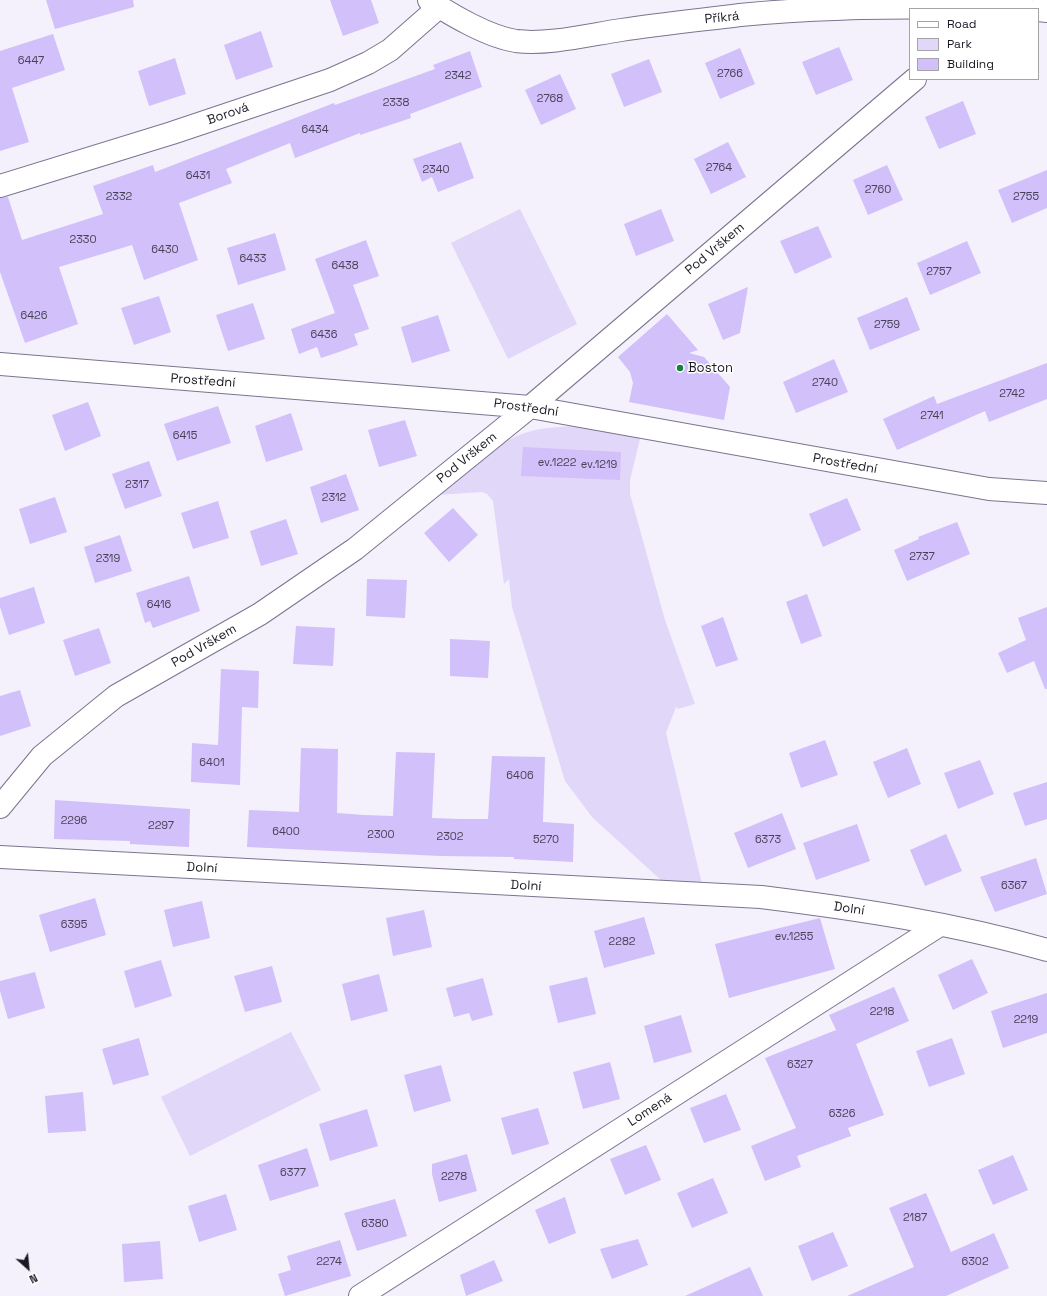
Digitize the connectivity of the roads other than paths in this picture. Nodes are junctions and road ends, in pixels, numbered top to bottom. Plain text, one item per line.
1 (434, 4) edge
2 (1000, 5) edge
3 (1020, 8) edge
4 (914, 80) edge
5 (0, 186) edge
6 (0, 364) edge
7 (530, 407) junction
8 (1047, 493) edge
9 (0, 807) edge
10 (0, 857) edge
11 (940, 924) junction
12 (1047, 950) edge
13 (360, 1296) edge

1 - 2 street, Příkrá
1 - 5 street, Borová
2 - 3 street, Příkrá
4 - 7 street, Pod Vrškem
6 - 7 street, Prostřední
7 - 8 street, Prostřední
7 - 9 street, Pod Vrškem
10 - 11 street, Dolní
11 - 12 street, Dolní
11 - 13 street, Lomená

